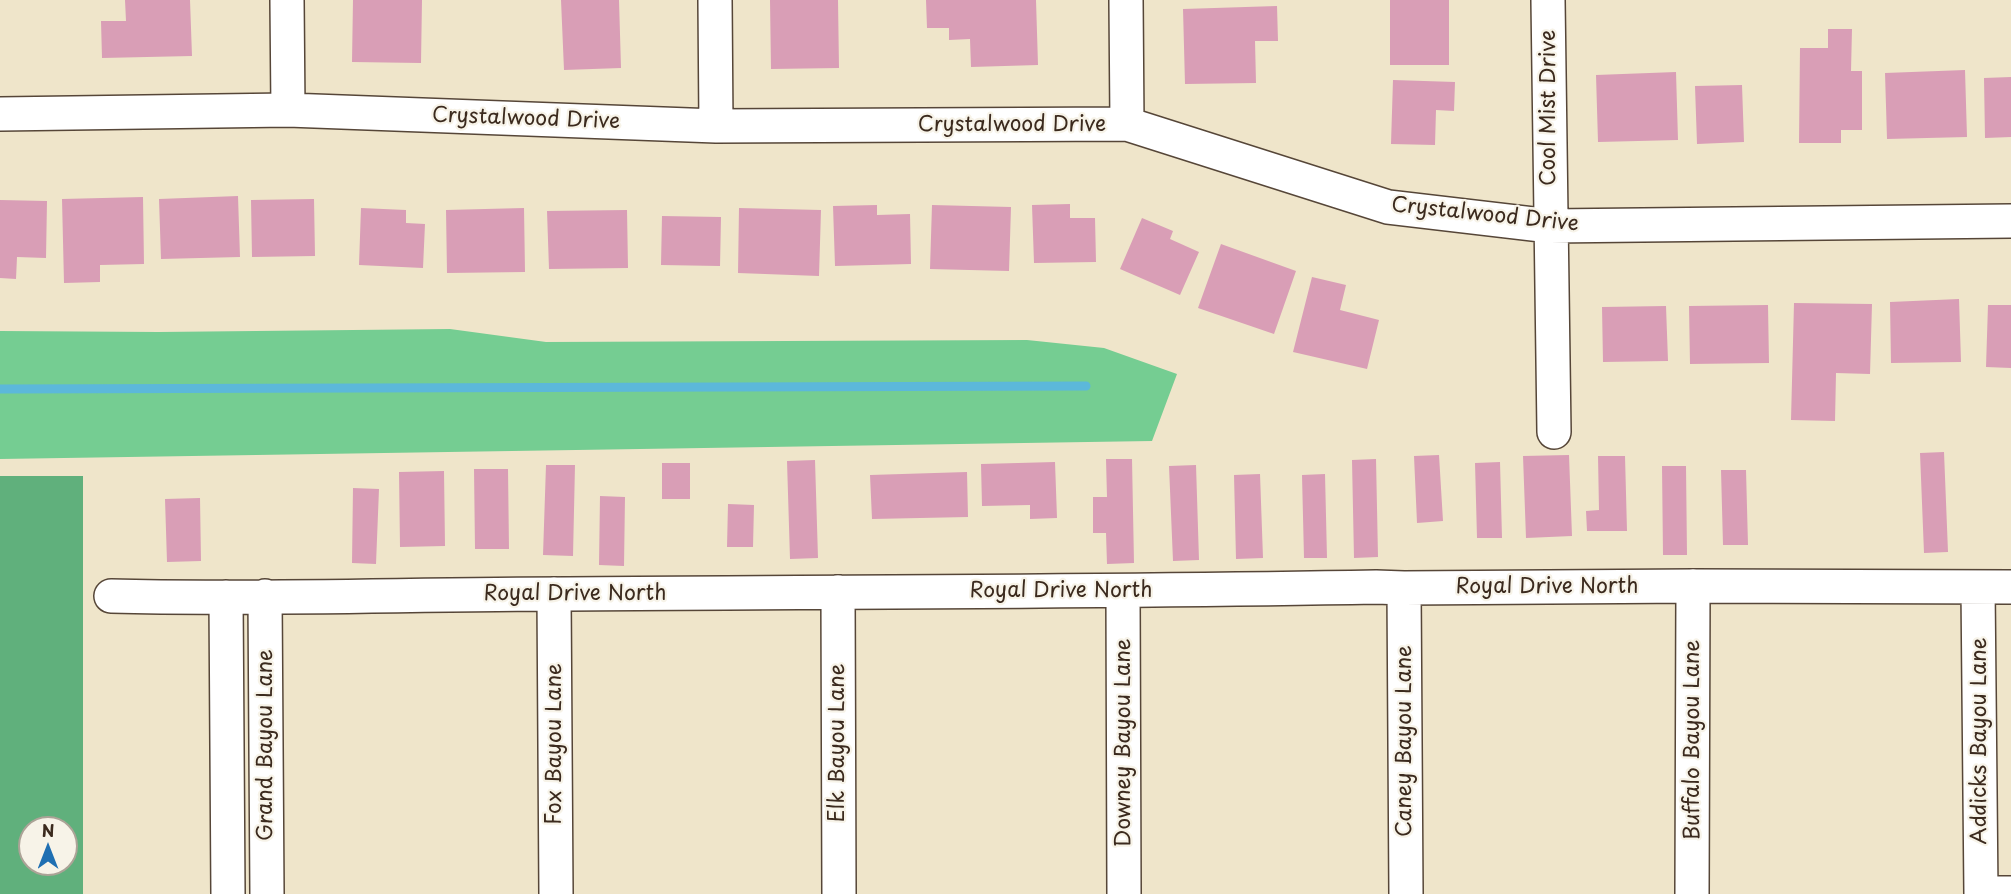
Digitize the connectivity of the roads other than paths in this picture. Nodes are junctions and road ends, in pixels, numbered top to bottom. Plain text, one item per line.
1 (288, 0) edge
2 (715, 0) edge
3 (1126, 0) edge
4 (1548, 0) edge
5 (288, 110) junction
6 (0, 114) edge
7 (1127, 124) junction
8 (716, 126) junction
9 (2011, 221) edge
10 (1550, 225) junction
11 (1554, 432) dead end
12 (1694, 586) junction
13 (1978, 587) junction
14 (2011, 587) edge
15 (1404, 588) junction
16 (1123, 591) junction
17 (838, 592) junction
18 (554, 594) junction
19 (111, 596) dead end
20 (265, 596) junction
21 (226, 597) junction
22 (2011, 893) edge
23 (228, 894) edge
24 (267, 894) edge
25 (556, 894) edge
26 (839, 894) edge
27 (1124, 894) edge
28 (1406, 894) edge
29 (1692, 894) edge
30 (1981, 894) edge

1 - 5 street
2 - 8 street
3 - 7 street
4 - 10 street, Cool Mist Drive
5 - 6 street, Crystalwood Drive
5 - 8 street, Crystalwood Drive
7 - 8 street, Crystalwood Drive
7 - 10 street, Crystalwood Drive
9 - 10 street, Crystalwood Drive
10 - 11 street, Cool Mist Drive
12 - 13 street, Royal Drive North
12 - 15 street, Royal Drive North
12 - 29 street, Buffalo Bayou Lane
13 - 14 street, Royal Drive North
13 - 30 street, Addicks Bayou Lane
15 - 16 street, Royal Drive North
15 - 28 street, Caney Bayou Lane
16 - 17 street, Royal Drive North
16 - 27 street, Downey Bayou Lane
17 - 18 street, Royal Drive North
17 - 26 street, Elk Bayou Lane
18 - 20 street, Royal Drive North
18 - 25 street, Fox Bayou Lane
19 - 21 street, Royal Drive North
20 - 21 street, Royal Drive North
20 - 24 street, Grand Bayou Lane
21 - 23 street, Grand Bayou Lane
22 - 30 street

